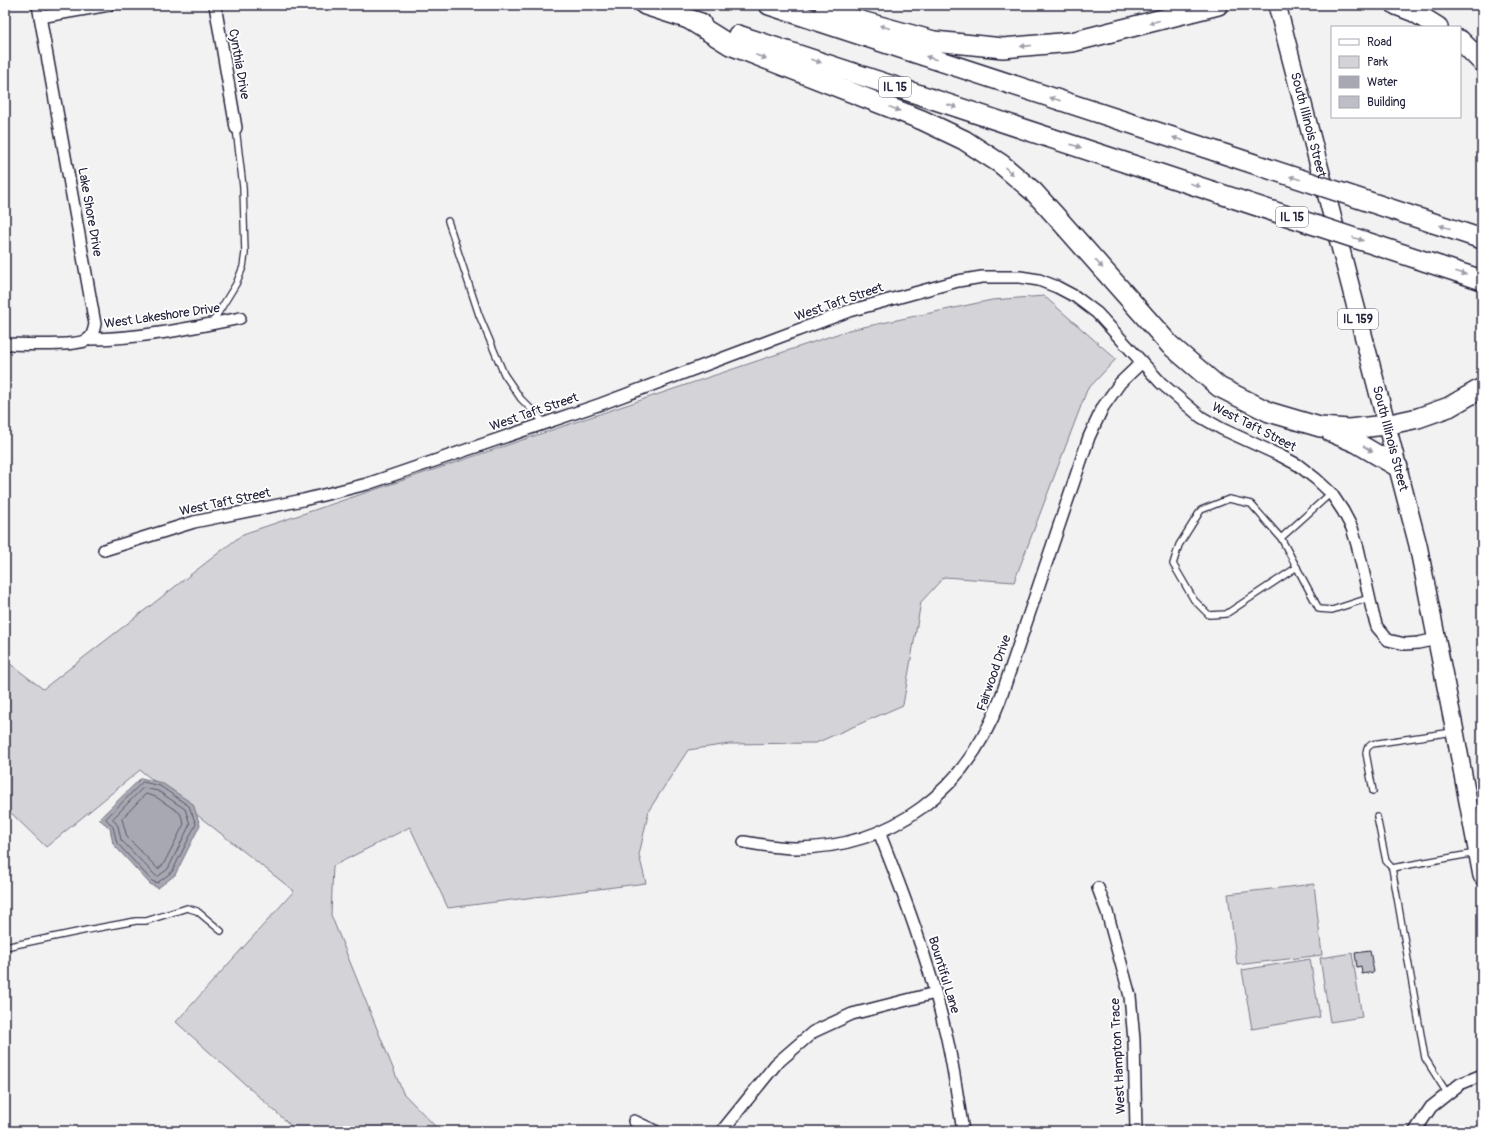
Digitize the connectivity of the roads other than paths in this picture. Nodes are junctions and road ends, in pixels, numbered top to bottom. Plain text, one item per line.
1 (38, 5) edge
2 (109, 5) edge
3 (215, 5) edge
4 (646, 5) edge
5 (769, 5) edge
6 (805, 5) edge
7 (1218, 5) edge
8 (1277, 5) edge
9 (1396, 5) edge
10 (40, 17) junction
11 (690, 20) junction
12 (1436, 26) edge
13 (1461, 41) edge
14 (1482, 62) edge
15 (236, 128) joint
16 (448, 221) dead end
17 (1482, 239) edge
18 (1482, 280) edge
19 (240, 318) dead end
20 (212, 324) junction
21 (88, 339) junction
22 (5, 344) edge
23 (1141, 363) junction
24 (1482, 388) edge
25 (545, 424) junction
26 (1386, 425) junction
27 (1320, 428) junction
28 (1398, 467) junction
29 (1331, 493) junction
30 (1281, 538) junction
31 (104, 550) dead end
32 (1297, 567) junction
33 (1369, 598) junction
34 (1437, 639) junction
35 (1455, 732) junction
36 (1373, 791) dead end
37 (1377, 817) dead end
38 (879, 832) junction
39 (744, 842) dead end
40 (1478, 852) junction
41 (1392, 868) junction
42 (1482, 876) edge
43 (1098, 888) dead end
44 (220, 931) dead end
45 (5, 947) edge
46 (935, 993) junction
47 (1482, 1075) edge
48 (1448, 1093) junction
49 (634, 1121) dead end
50 (655, 1131) edge
51 (722, 1131) edge
52 (963, 1131) edge
53 (1136, 1131) edge
54 (1415, 1131) edge

1 - 10 street, Lake Shore Drive
2 - 10 street
3 - 15 street, Cynthia Drive
4 - 11 highway, IL 15
17 -> 5 highway, bridge
7 -> 6 highway
8 - 26 main road, South Illinois Street / IL 159
9 - 12 highway
10 - 21 street, Lake Shore Drive
11 -> 18 highway, IL 15, bridge
11 -> 27 highway
13 - 14 highway
15 - 20 lane
16 - 25 lane
19 - 20 street, West Lakeshore Drive
20 - 21 street, West Lakeshore Drive
21 - 22 street
23 - 25 street, West Taft Street
23 - 29 street, West Taft Street
23 - 38 street, Fairwood Drive
24 - 26 highway
25 - 31 street, West Taft Street
26 - 27 highway
26 - 28 main road, South Illinois Street / IL 159
27 -> 28 highway
28 - 34 main road, South Illinois Street / IL 159
29 - 30 lane
29 - 33 street, West Taft Street
30 - 32 lane
30 - 32 lane
32 - 33 lane
33 - 34 street, West Taft Street
34 - 35 main road, South Illinois Street / IL 159
35 - 36 lane
35 - 40 main road, South Illinois Street / IL 159
37 - 41 lane
38 - 39 street, Fairwood Drive
38 - 46 street, Bountiful Lane
40 - 41 lane
40 - 42 main road, South Illinois Street / IL 159
41 - 48 lane
43 - 53 street, West Hampton Trace
44 - 45 lane
46 - 51 street
46 - 52 street, Bountiful Lane
47 - 48 street
48 - 54 street
49 - 50 street

